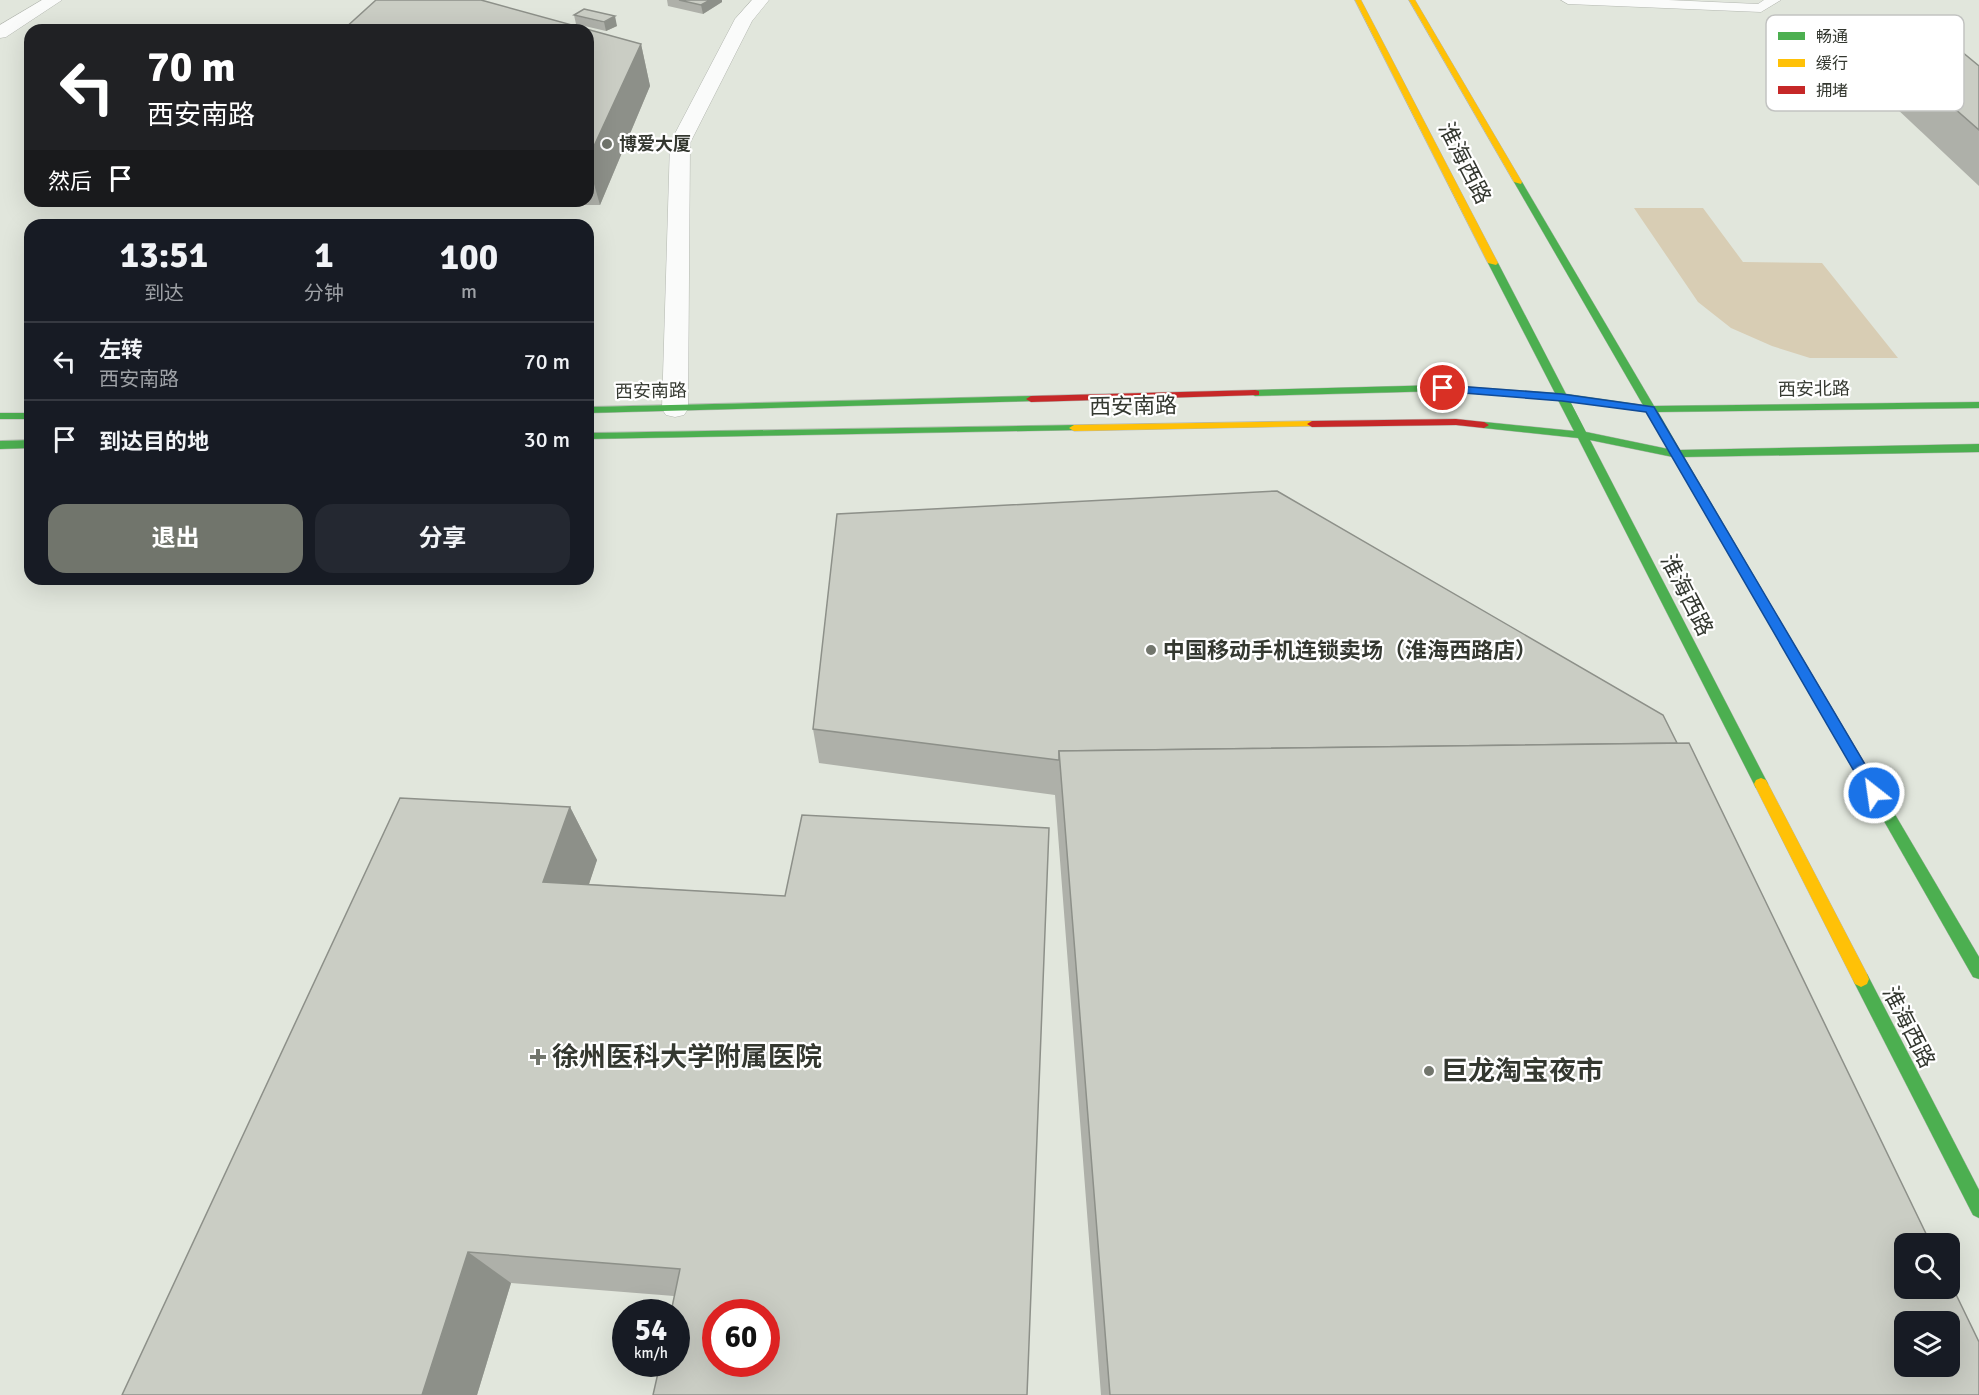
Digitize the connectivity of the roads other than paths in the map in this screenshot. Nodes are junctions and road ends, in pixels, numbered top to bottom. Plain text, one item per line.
1 (54, 0) edge
2 (761, 0) edge
3 (1358, 0) edge
4 (1412, 0) edge
5 (1568, 0) edge
6 (1774, 0) edge
7 (0, 33) edge
8 (1562, 397) junction
9 (1979, 405) edge
10 (675, 409) junction
11 (1650, 409) junction
12 (594, 410) edge
13 (0, 416) edge
14 (24, 416) edge
15 (1581, 435) junction
16 (594, 436) edge
17 (24, 444) edge
18 (0, 445) edge
19 (1979, 448) edge
20 (1677, 454) junction
21 (1979, 972) edge
22 (1979, 1209) edge

1 - 7 street
2 - 10 street
3 - 8 main road, 淮海西路
4 - 11 main road, 淮海西路
5 - 6 lane
8 - 10 main road, 西安南路
8 - 11 main road, 西安南路
8 - 15 main road, 淮海西路
9 - 11 main road, 西安北路
10 - 12 main road, 西安南路
11 - 20 main road, 淮海西路
13 - 14 main road
15 - 16 main road, 西安南路
15 - 20 main road, 西安南路
15 - 22 main road, 淮海西路
17 - 18 main road
19 - 20 main road
20 - 21 main road, 淮海西路

